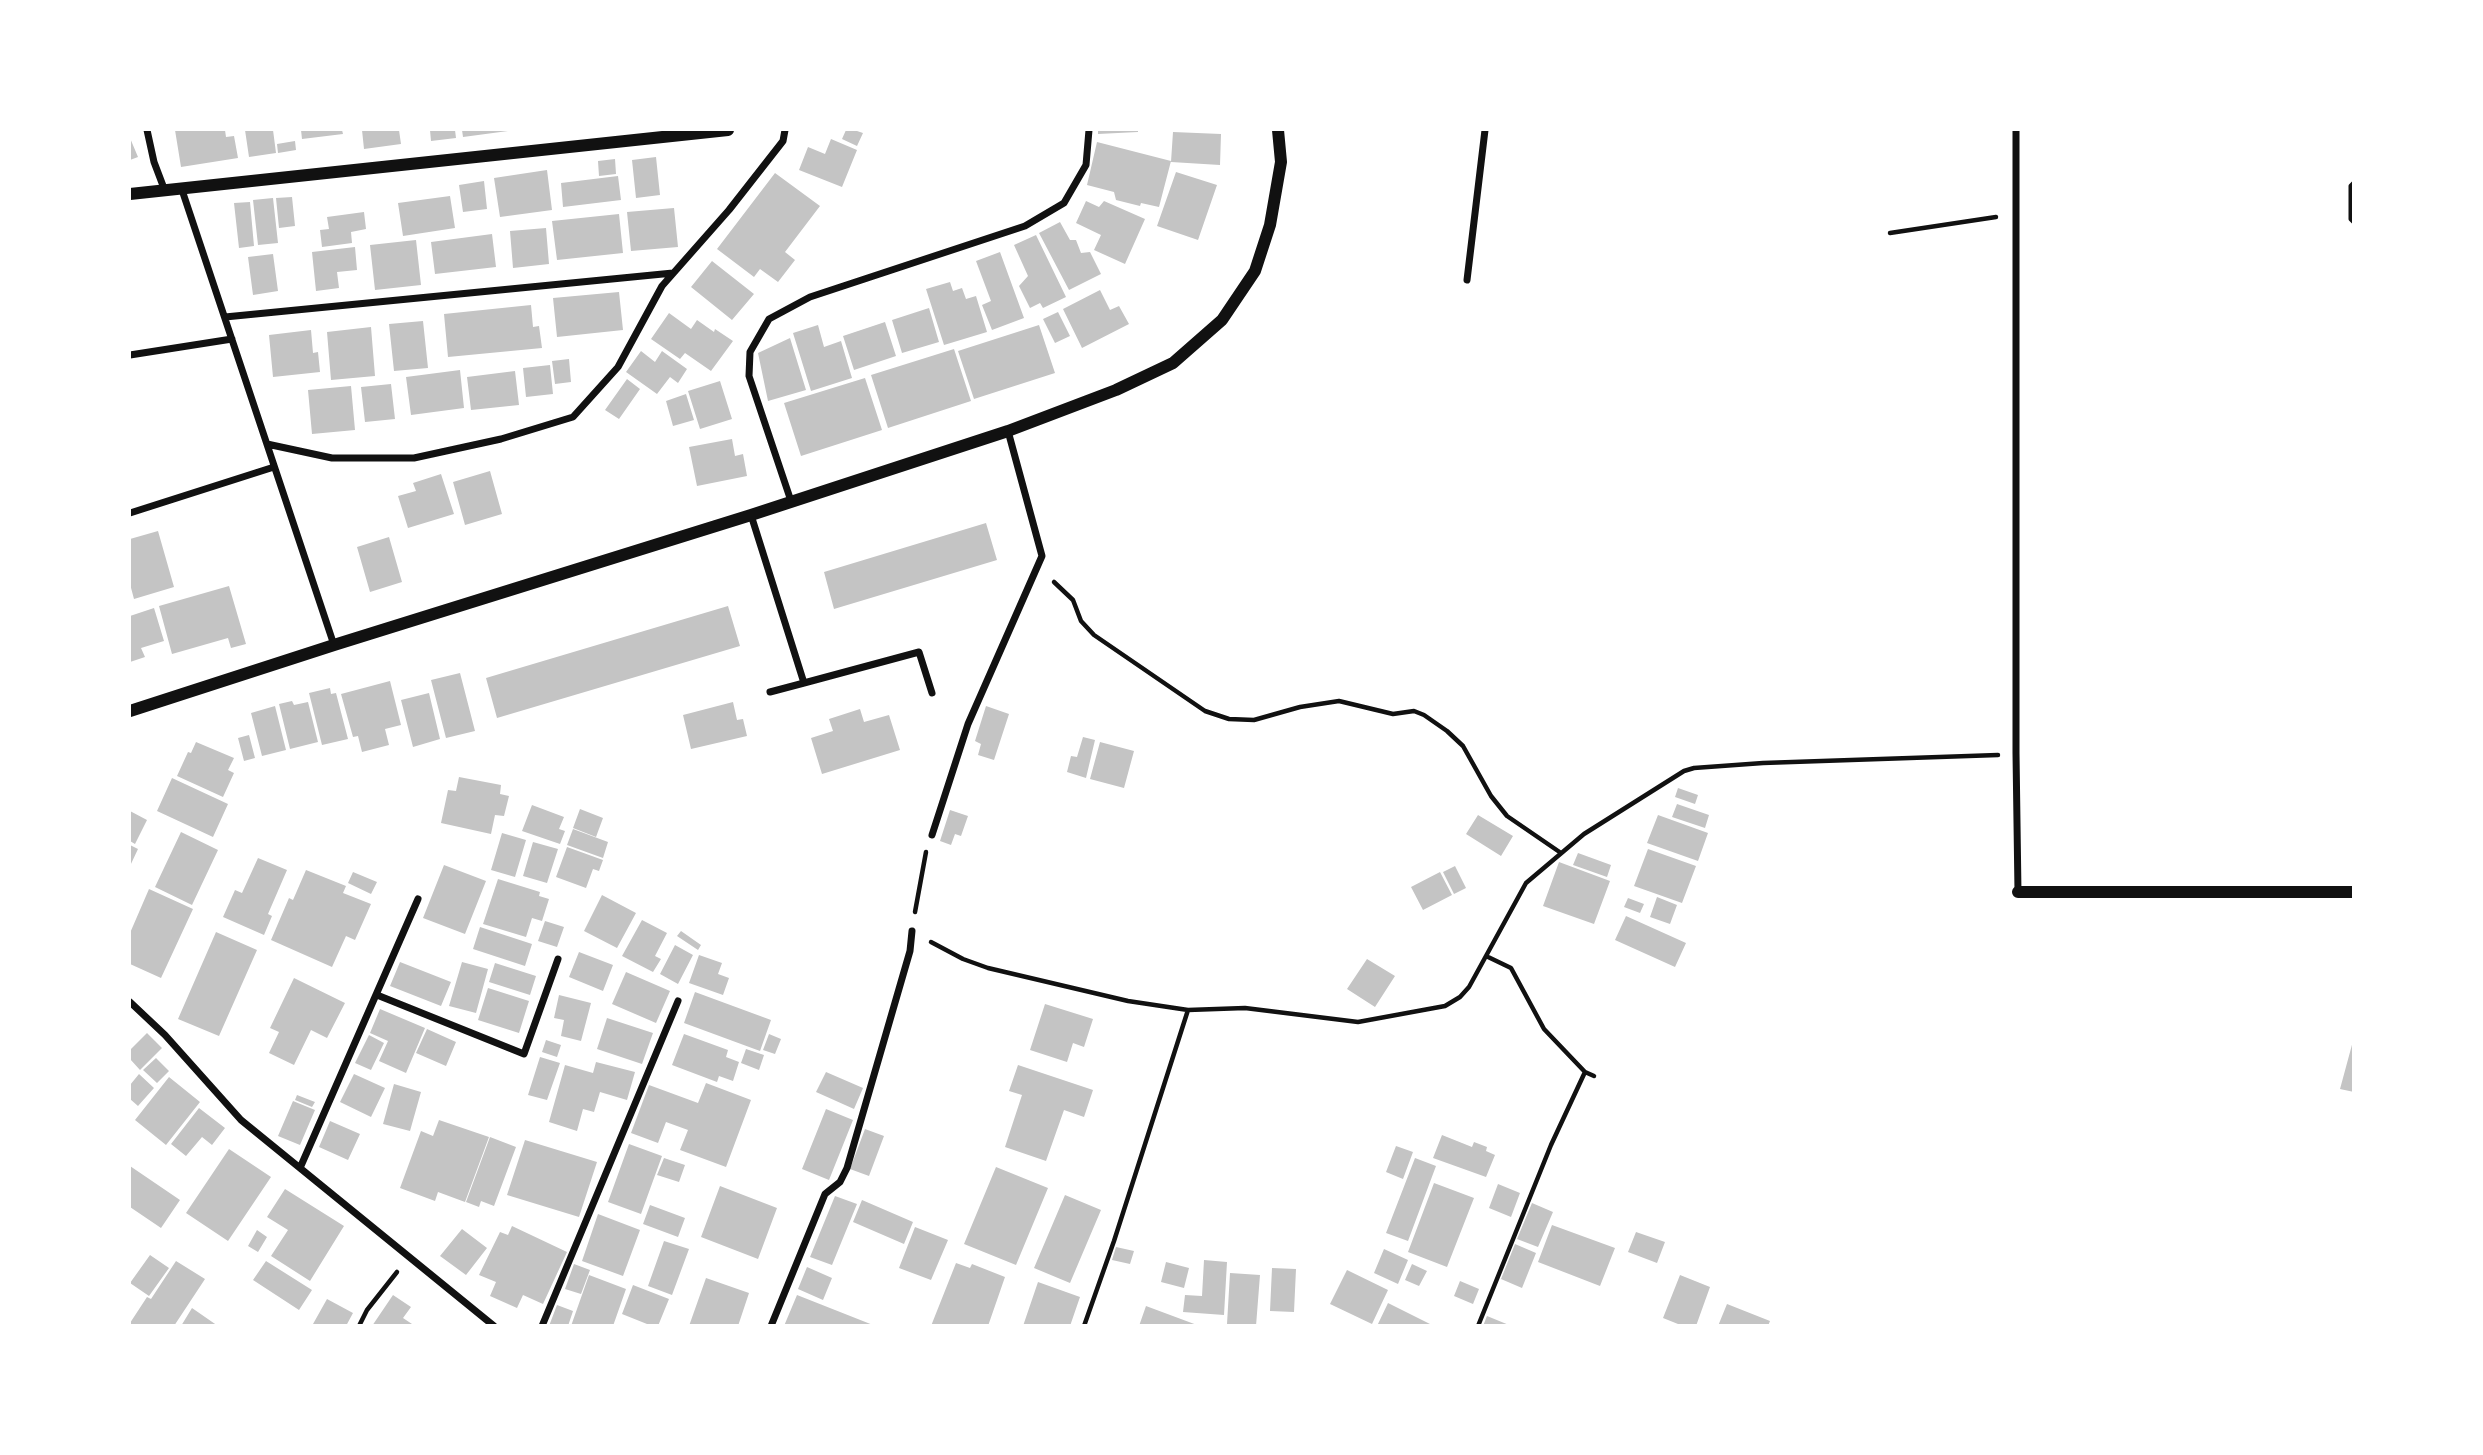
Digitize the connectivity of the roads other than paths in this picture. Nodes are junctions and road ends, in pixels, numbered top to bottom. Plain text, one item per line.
1 (147, 130) edge
2 (728, 130) edge
3 (785, 130) edge
4 (1089, 130) edge
5 (1278, 130) edge
6 (1485, 130) edge
7 (2016, 130) edge
8 (2354, 183) edge
9 (182, 190) junction
10 (165, 191) junction
11 (130, 194) edge
12 (2354, 222) edge
13 (673, 273) junction
14 (1467, 280) dead end
15 (225, 317) junction
16 (232, 339) junction
17 (130, 355) edge
18 (1008, 431) junction
19 (267, 444) junction
20 (274, 467) junction
21 (791, 501) junction
22 (130, 513) edge
23 (751, 515) junction
24 (334, 645) junction
25 (804, 683) junction
26 (770, 692) dead end
27 (932, 693) dead end
28 (130, 712) edge
29 (932, 835) road end
30 (2018, 892) joint
31 (2354, 892) edge
32 (418, 898) dead end
33 (912, 931) road end
34 (558, 959) dead end
35 (377, 995) junction
36 (678, 1001) dead end
37 (130, 1002) edge
38 (300, 1168) junction
39 (494, 1325) edge
40 (542, 1325) edge
41 (771, 1325) edge

1 - 10 street
2 - 9 street
3 - 13 street
4 - 21 street
5 - 18 street
6 - 14 street
7 - 30 street
8 - 12 lane
9 - 10 street
9 - 15 street
10 - 11 street
13 - 15 street
13 - 19 street
15 - 16 street
16 - 17 street
16 - 19 street
18 - 21 street
18 - 29 street
19 - 20 street
20 - 22 street
20 - 24 street
21 - 23 street
23 - 24 street
23 - 25 street
24 - 28 street
25 - 26 street
25 - 27 street
30 - 31 street
32 - 35 street
33 - 41 street
34 - 35 street
35 - 38 street
36 - 40 street
37 - 38 street
38 - 39 street

